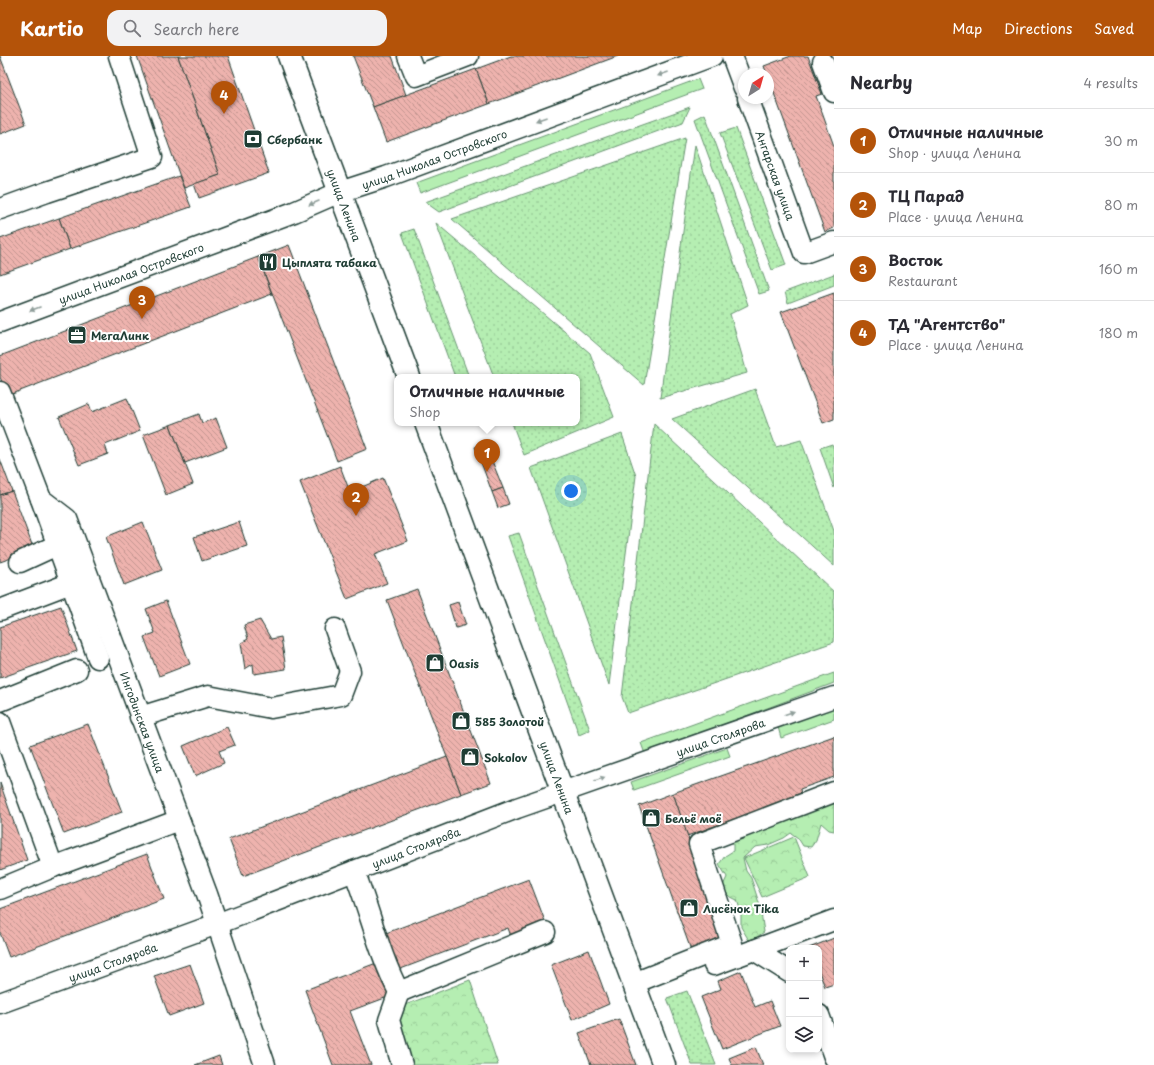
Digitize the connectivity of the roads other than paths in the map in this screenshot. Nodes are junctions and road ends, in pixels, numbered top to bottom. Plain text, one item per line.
1 (119, 56) edge
2 (289, 56) edge
3 (408, 56) edge
4 (468, 56) edge
5 (712, 56) edge
6 (732, 56) edge
7 (823, 62) dead end
8 (738, 72) edge
9 (834, 92) edge
10 (750, 104) edge
11 (340, 192) junction
12 (0, 209) edge
13 (834, 242) edge
14 (0, 322) edge
15 (408, 374) edge
16 (0, 392) edge
17 (427, 426) edge
18 (41, 499) junction
19 (57, 545) junction
20 (20, 562) dead end
21 (70, 583) junction
22 (0, 610) edge
23 (336, 629) dead end
24 (98, 658) dead end
25 (77, 670) dead end
26 (834, 697) edge
27 (0, 701) edge
28 (140, 717) junction
29 (0, 722) edge
30 (563, 792) junction
31 (834, 792) edge
32 (179, 820) junction
33 (53, 867) junction
34 (354, 871) junction
35 (0, 889) edge
36 (834, 920) edge
37 (217, 924) junction
38 (544, 932) dead end
39 (754, 950) junction
40 (786, 970) edge
41 (636, 988) junction
42 (399, 992) junction
43 (0, 1003) edge
44 (820, 1017) edge
45 (834, 1057) edge
46 (266, 1065) edge
47 (402, 1065) edge
48 (664, 1065) edge

1 - 12 street
2 - 11 main road, улица Ленина
3 - 4 street
5 -> 11 street, улица Николая Островского
6 - 8 street
7 - 9 street
10 - 13 street, Ангарская улица
11 -> 14 street, улица Николая Островского
11 - 15 main road, улица Ленина
16 - 18 street
17 - 30 main road, улица Ленина
18 - 19 street
18 - 28 street, Ингодинская улица
19 - 20 street
19 - 21 street
21 - 22 street
21 - 24 street
23 - 28 street
25 - 27 street
30 -> 26 street, улица Столярова
28 - 32 street, Ингодинская улица
29 - 33 street
30 - 34 street, улица Столярова
30 - 41 main road, улица Ленина
31 - 41 street
32 - 33 street
32 - 37 street, Ингодинская улица
33 - 35 street
34 - 37 street, улица Столярова
34 - 42 street
36 - 39 street
37 - 43 street, улица Столярова
37 - 46 street, Ингодинская улица
38 - 42 street
39 - 40 street
39 - 41 street
41 - 48 main road, улица Ленина
42 - 47 street
44 - 45 street

